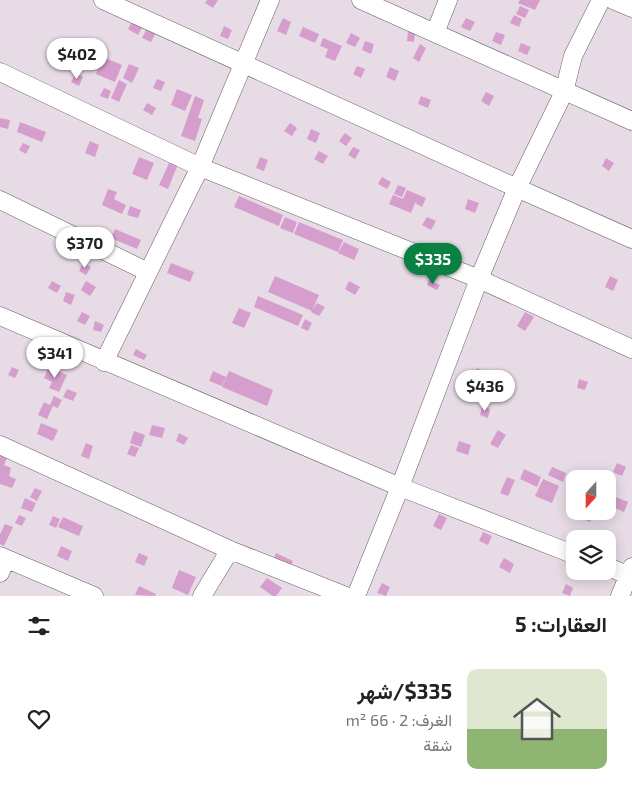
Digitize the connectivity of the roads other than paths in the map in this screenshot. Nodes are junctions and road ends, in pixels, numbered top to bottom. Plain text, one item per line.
1 (103, 0) edge
2 (270, 0) edge
3 (361, 0) edge
4 (448, 0) edge
5 (601, 0) edge
6 (613, 0) edge
7 (632, 8) edge
8 (435, 34) junction
9 (243, 63) junction
10 (0, 72) edge
11 (564, 92) junction
12 (632, 121) edge
13 (200, 167) junction
14 (517, 188) junction
15 (0, 200) edge
16 (632, 238) edge
17 (148, 272) junction
18 (479, 279) junction
19 (0, 316) edge
20 (632, 348) edge
21 (104, 362) junction
22 (0, 445) edge
23 (400, 487) junction
24 (230, 550) junction
25 (566, 552) edge
26 (2, 563) edge
27 (616, 569) edge
28 (631, 573) edge
29 (94, 596) edge
30 (202, 596) edge
31 (346, 596) edge
32 (356, 596) edge
33 (620, 596) edge

1 - 9 street
2 - 9 street
3 - 8 street
4 - 8 street
5 - 11 street
6 - 7 street
8 - 11 street
9 - 13 street
9 - 14 street
10 - 13 street
11 - 12 street
11 - 14 street
13 - 17 street
13 - 18 street
14 - 16 street
14 - 18 street
15 - 17 street
17 - 21 street
18 - 20 street
18 - 23 street
19 - 21 street
21 - 23 street
22 - 24 street
23 - 25 street
23 - 32 street
24 - 30 street
24 - 31 street
26 - 29 street
27 - 28 street
28 - 33 street

